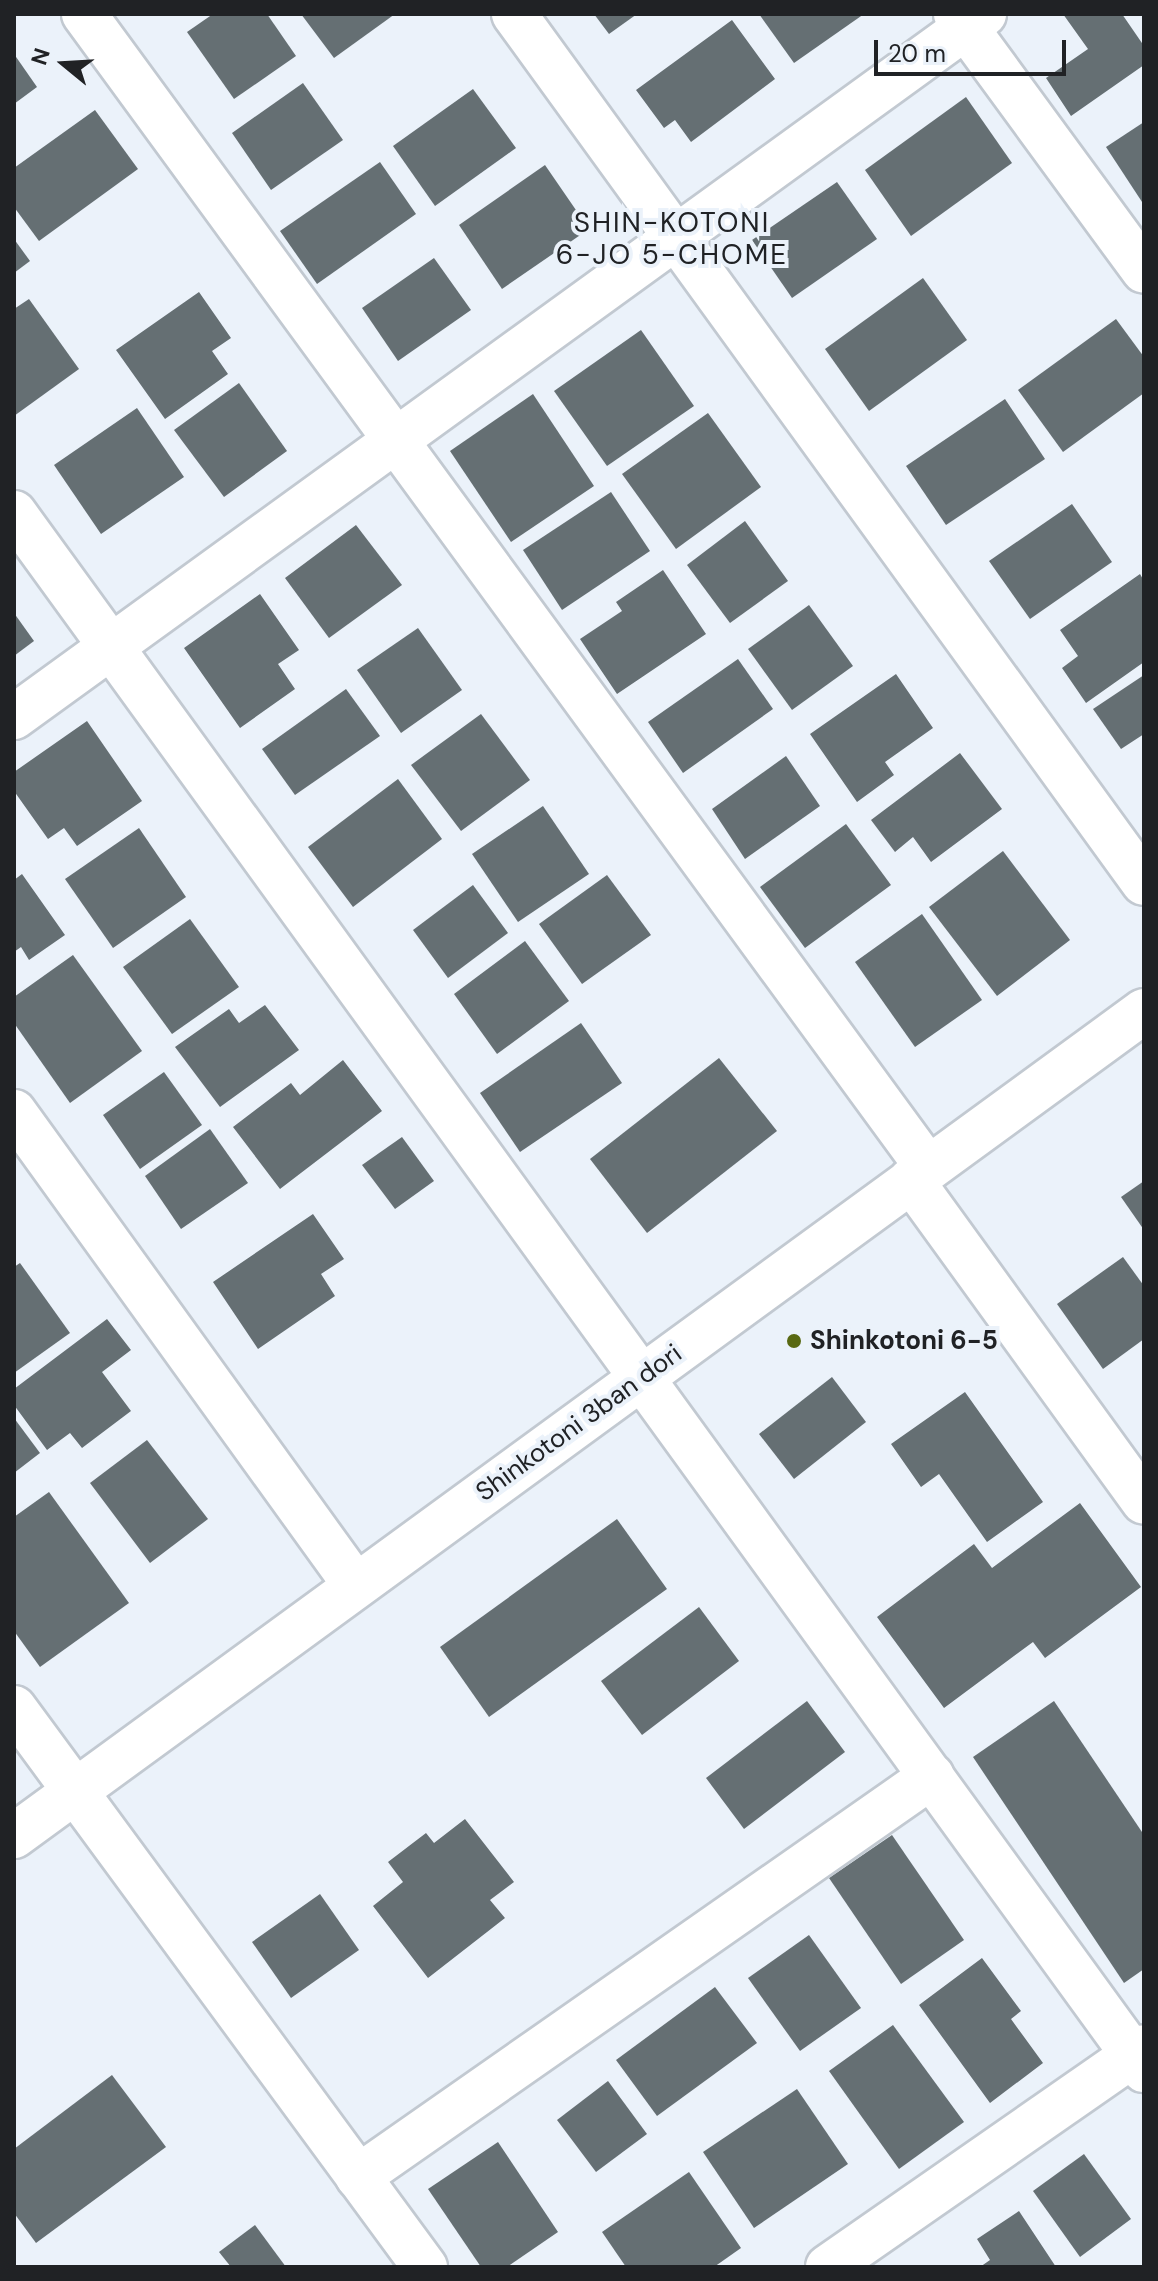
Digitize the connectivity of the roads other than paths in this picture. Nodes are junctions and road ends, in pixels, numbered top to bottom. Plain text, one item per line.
1 (84, 14) edge
2 (514, 14) edge
3 (969, 18) edge
4 (676, 235) junction
5 (1144, 271) edge
6 (395, 439) junction
7 (14, 513) edge
8 (111, 646) junction
9 (14, 717) edge
10 (1144, 883) edge
11 (1144, 1011) edge
12 (14, 1112) edge
13 (920, 1174) junction
14 (644, 1376) junction
15 (1144, 1502) edge
16 (356, 1586) junction
17 (14, 1708) edge
18 (932, 1776) junction
19 (75, 1792) junction
20 (14, 1836) edge
21 (1140, 2057) edge
22 (358, 2177) junction
23 (845, 2262) edge
24 (425, 2267) edge

1 - 6 street
2 - 4 street
3 - 4 street
3 - 5 street
4 - 6 street
4 - 10 street
6 - 8 street
6 - 13 street
7 - 8 street
8 - 9 street
8 - 14 street
11 - 13 street, Shinkotoni 3ban dori
12 - 16 street
13 - 14 street, Shinkotoni 3ban dori
13 - 15 street
14 - 16 street, Shinkotoni 3ban dori
14 - 18 street
16 - 19 street, Shinkotoni 3ban dori
17 - 19 street
18 - 21 street
18 - 22 street
19 - 20 street, Shinkotoni 3ban dori
19 - 22 street
21 - 23 street
22 - 24 street

